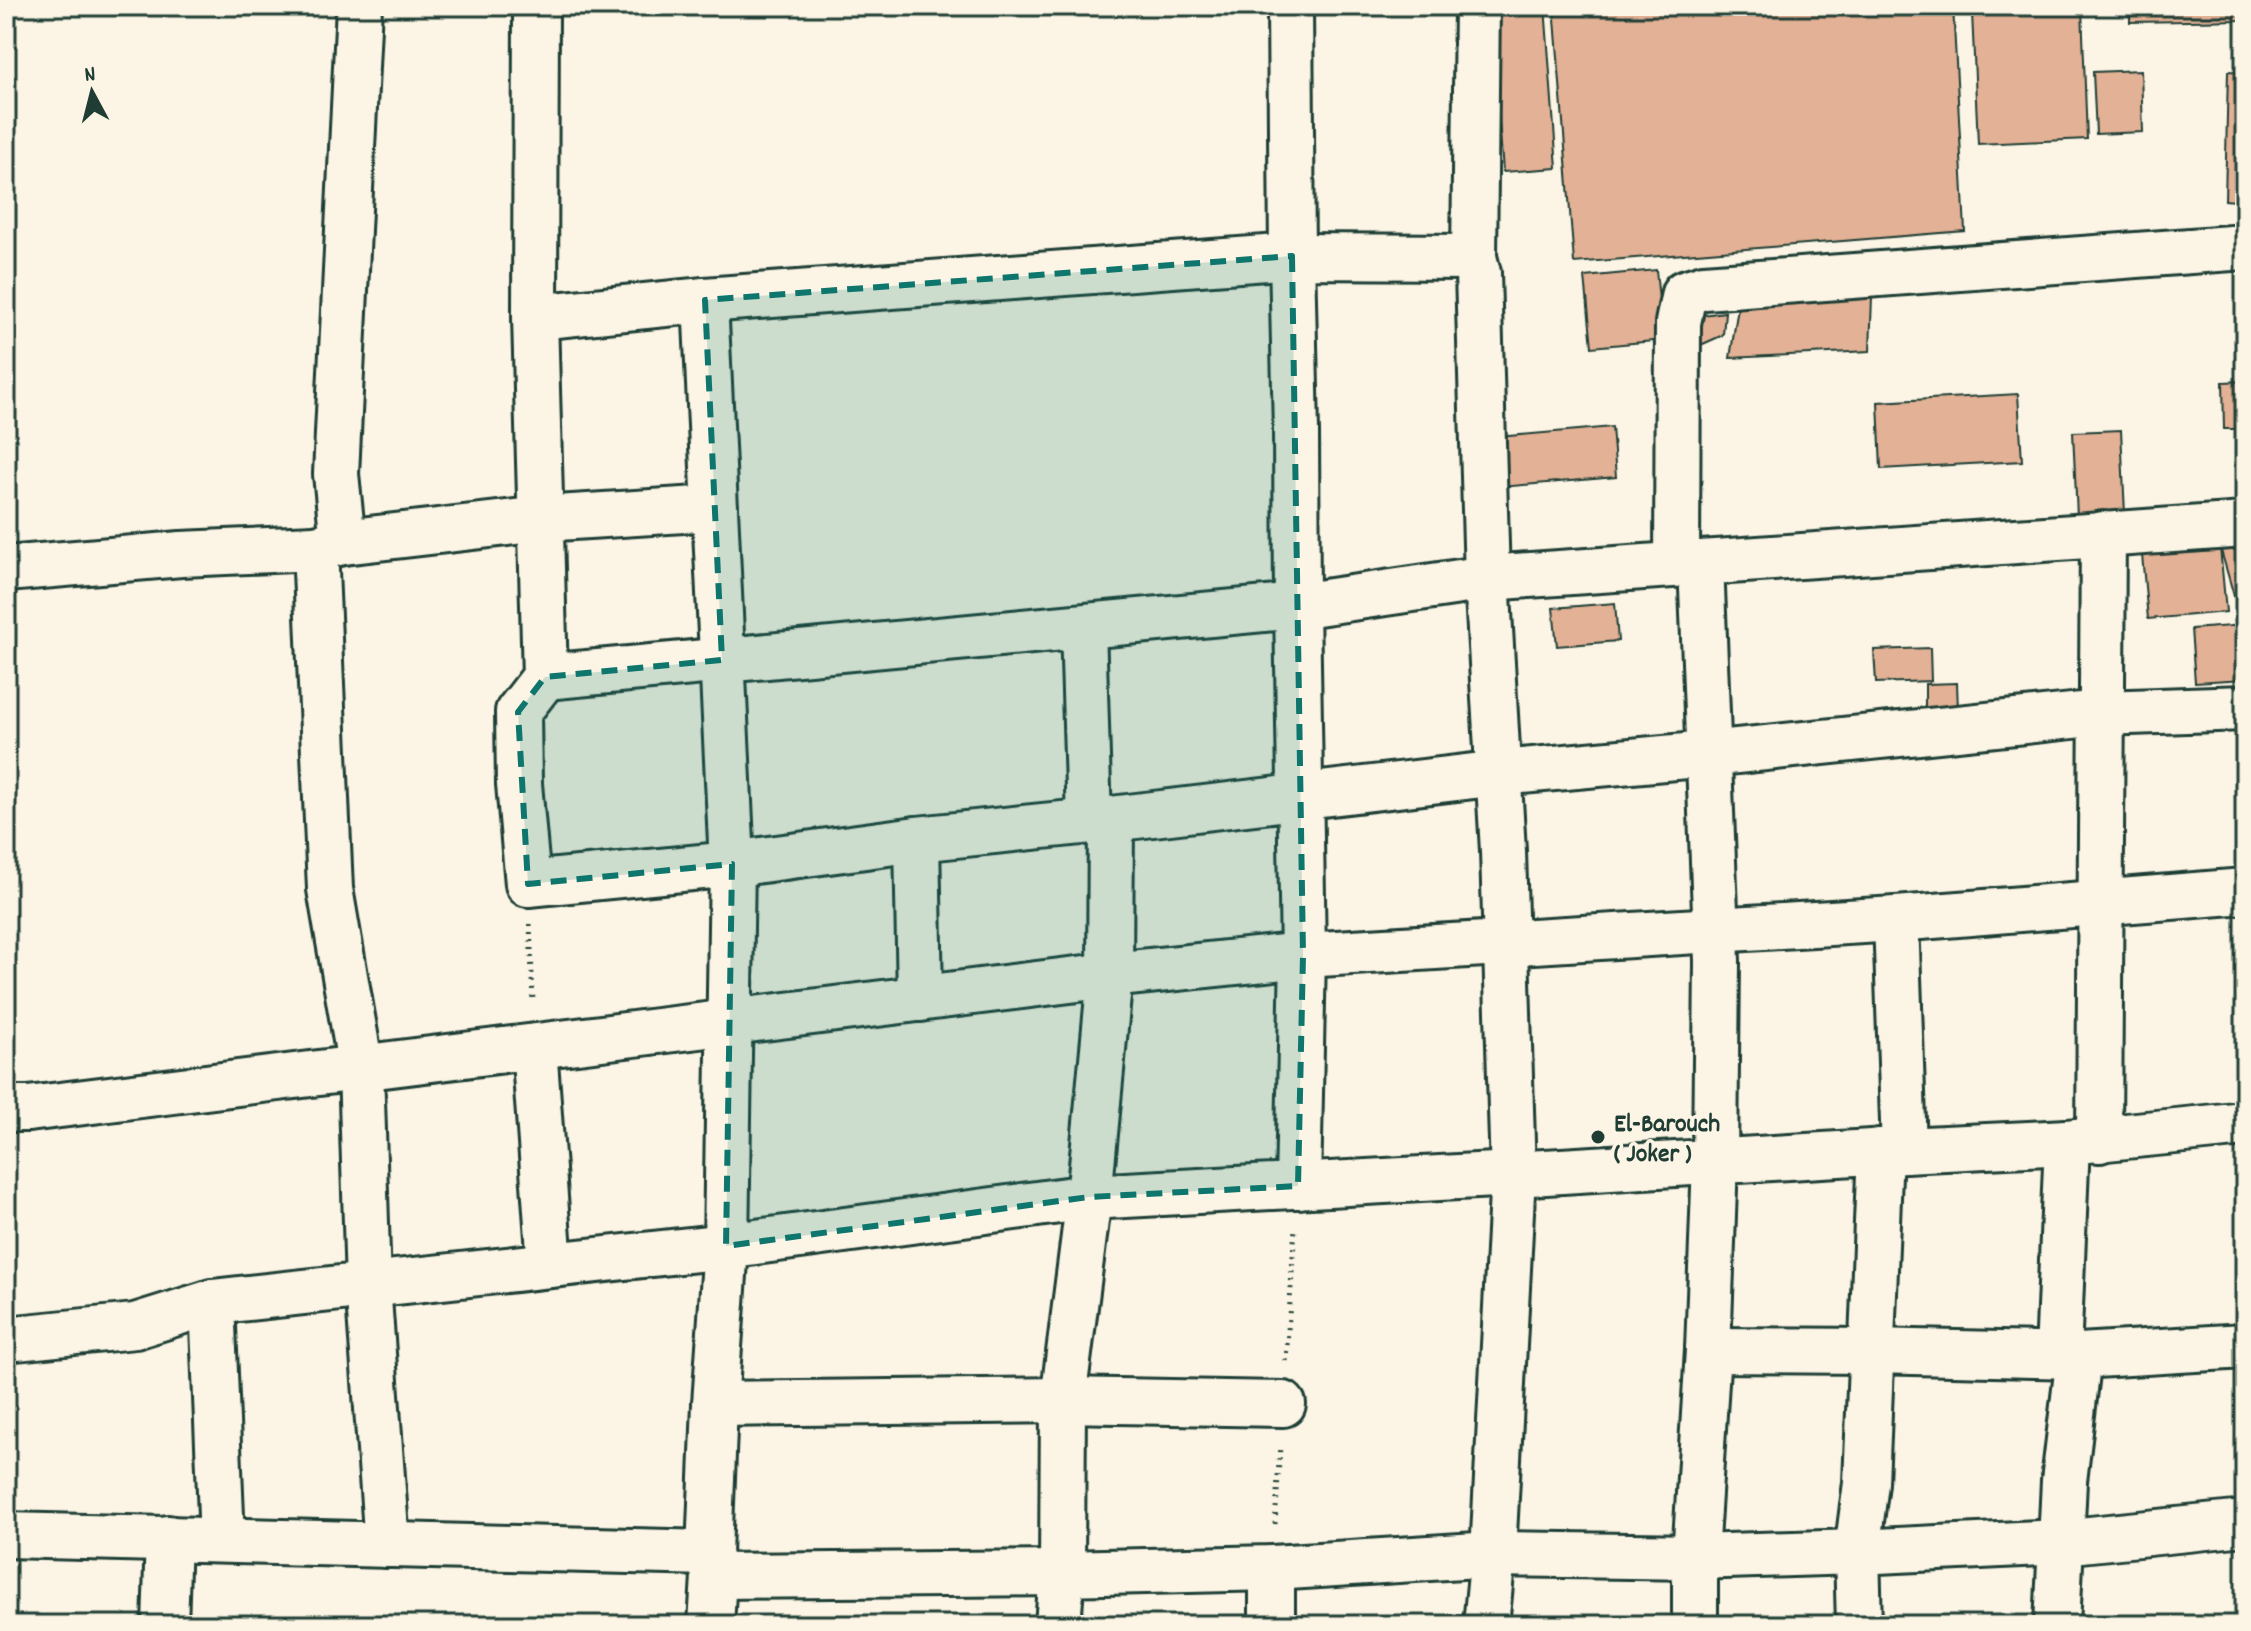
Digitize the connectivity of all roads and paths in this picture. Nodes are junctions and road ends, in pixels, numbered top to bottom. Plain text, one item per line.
1 (359, 6) edge
2 (536, 6) edge
3 (1290, 6) edge
4 (1477, 6) edge
5 (2245, 247) edge
6 (1292, 256) junction
7 (1474, 257) junction
8 (705, 300) junction
9 (535, 317) junction
10 (715, 508) junction
11 (541, 519) junction
12 (2245, 525) edge
13 (2103, 534) junction
14 (329, 545) junction
15 (1689, 564) junction
16 (6, 569) edge
17 (1487, 578) junction
18 (1297, 606) junction
19 (1083, 627) junction
20 (722, 660) junction
21 (545, 677) junction
22 (2245, 708) edge
23 (2101, 713) junction
24 (1708, 754) junction
25 (1499, 773) junction
26 (1300, 797) junction
27 (1100, 820) junction
28 (917, 839) junction
29 (732, 864) junction
30 (528, 884) junction
31 (2245, 891) edge
32 (2100, 904) junction
33 (1896, 919) junction
34 (1715, 931) junction
35 (1506, 942) junction
36 (1303, 955) junction
37 (1110, 975) junction
38 (920, 999) junction
39 (729, 1022) junction
40 (534, 1047) junction
41 (361, 1069) junction
42 (6, 1109) edge
43 (2245, 1124) edge
44 (2083, 1141) junction
45 (1892, 1150) junction
46 (1715, 1161) junction
47 (1513, 1174) junction
48 (1298, 1186) junction
49 (1089, 1197) junction
50 (726, 1246) junction
51 (550, 1265) junction
52 (368, 1285) junction
53 (212, 1302) junction
54 (6, 1339) edge
55 (2245, 1346) edge
56 (1708, 1350) junction
57 (1872, 1351) junction
58 (2068, 1356) junction
59 (1063, 1400) junction
60 (715, 1404) junction
61 (1283, 1404) dead end
62 (2245, 1523) edge
63 (6, 1535) edge
64 (168, 1538) junction
65 (222, 1540) junction
66 (2061, 1542) junction
67 (387, 1545) junction
68 (1857, 1552) junction
69 (1493, 1554) junction
70 (1695, 1557) junction
71 (711, 1564) junction
72 (1272, 1568) junction
73 (1062, 1573) junction
74 (165, 1625) edge
75 (711, 1625) edge
76 (1058, 1625) edge
77 (1272, 1625) edge
78 (1486, 1625) edge
79 (1695, 1625) edge
80 (1859, 1625) edge
81 (2057, 1625) edge

1 - 14 street
2 - 9 street
3 - 6 street
4 - 7 street
5 - 15 street
6 - 7 street
6 - 8 street
6 - 18 street
7 - 17 street
8 - 9 street
8 - 10 street
9 - 11 street
10 - 11 street
10 - 20 street
11 - 14 street
11 - 21 street
12 - 13 street
13 - 15 street
13 - 23 street
14 - 16 street
14 - 41 street
15 - 17 street
15 - 24 street
17 - 18 street
17 - 25 street
18 - 19 street
18 - 26 street
19 - 20 street
19 - 27 street
20 - 21 street
20 - 29 street
21 - 30 street
22 - 23 street
23 - 24 street
23 - 32 street
24 - 25 street
24 - 34 street
25 - 26 street
25 - 35 street
26 - 27 street
26 - 36 street
27 - 28 street
27 - 37 street
28 - 29 street
28 - 38 street
29 - 30 street
29 - 39 street
30 - 40 path
31 - 32 street
32 - 33 street
32 - 44 street
33 - 34 street
33 - 45 street
34 - 35 street
34 - 46 street
35 - 36 street
35 - 47 street
36 - 37 street
36 - 48 street
37 - 38 street
37 - 49 street
38 - 39 street
39 - 40 street
39 - 50 street
40 - 41 street
40 - 51 street
41 - 42 street
41 - 52 street
43 - 44 street
44 - 45 street
44 - 58 street
45 - 46 street
45 - 57 street
46 - 47 street
46 - 56 street
47 - 48 street
47 - 69 street
48 - 49 street
49 - 50 street
49 - 59 street
50 - 51 street
50 - 60 street
51 - 52 street
52 - 53 street
52 - 67 street
53 - 54 street
53 - 65 street
55 - 58 street
56 - 57 street
56 - 70 street
57 - 58 street
57 - 68 street
58 - 66 street
59 - 60 street
59 - 61 street
59 - 73 street
60 - 71 street
62 - 66 street
63 - 64 street
64 - 65 street
64 - 74 street
65 - 67 street
66 - 68 street
66 - 81 street
67 - 71 street
68 - 70 street
68 - 80 street
69 - 70 street
69 - 72 street
69 - 78 street
70 - 79 street
71 - 73 street
71 - 75 street
72 - 73 street
72 - 77 street
73 - 76 street

